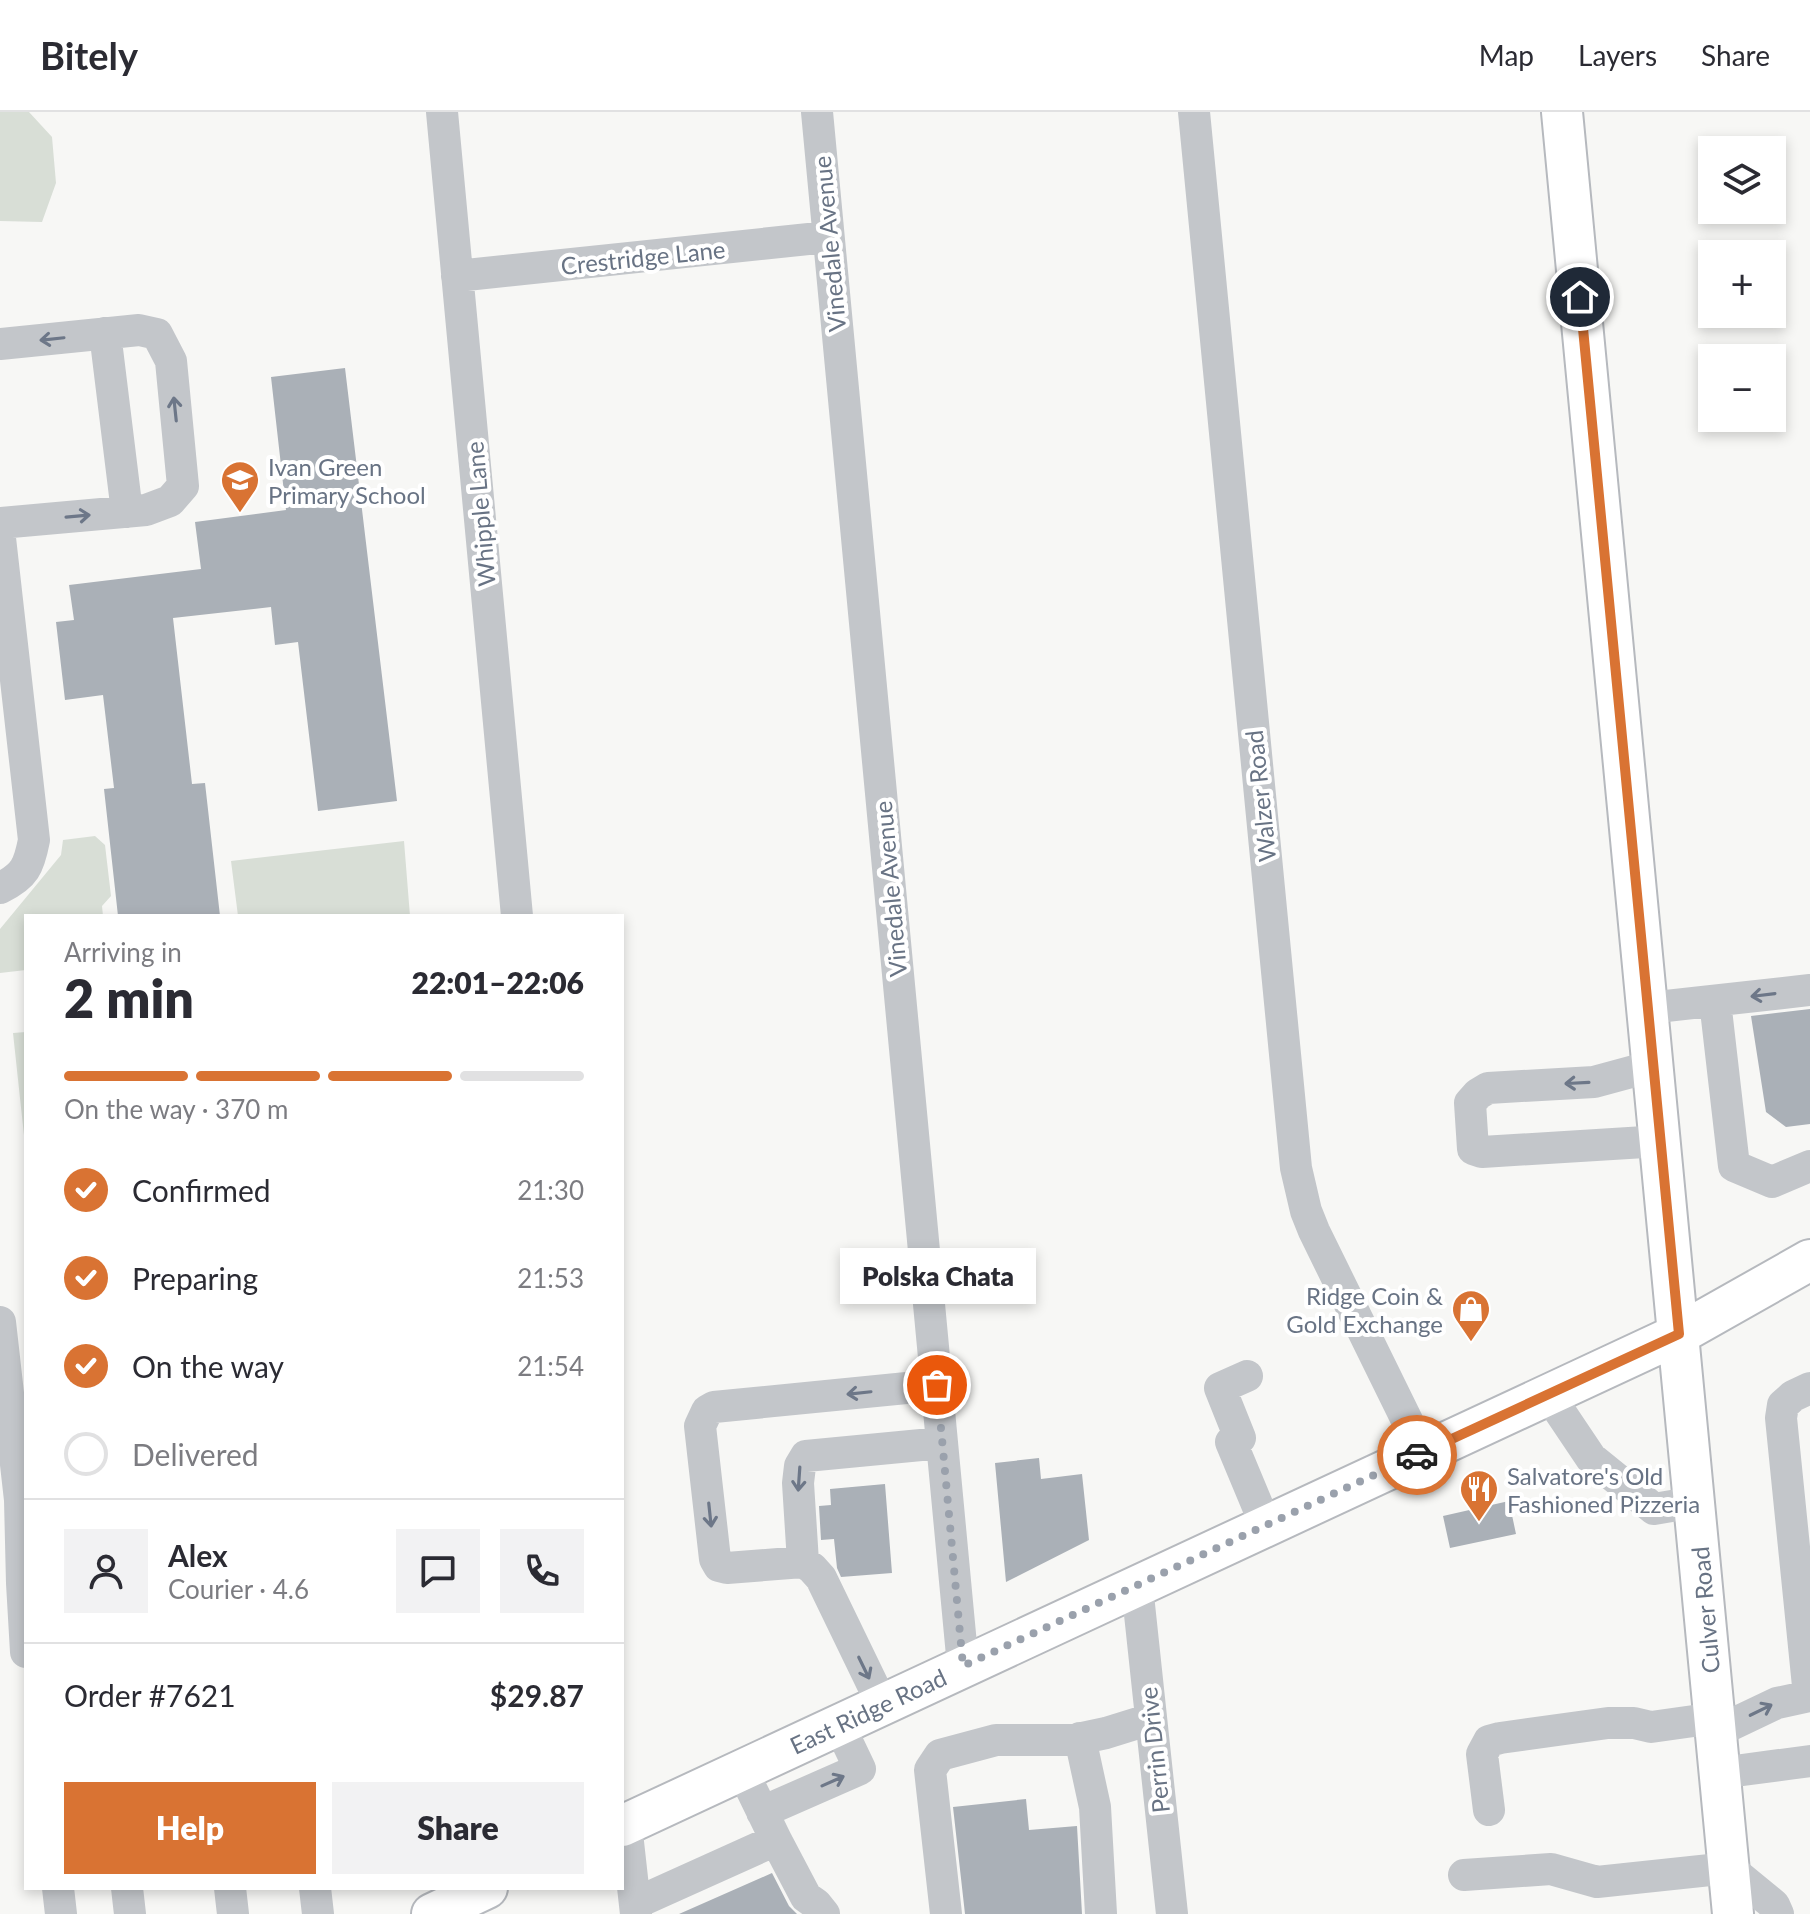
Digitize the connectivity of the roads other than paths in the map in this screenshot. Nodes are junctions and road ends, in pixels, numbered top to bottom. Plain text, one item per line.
1 (442, 112) edge
2 (817, 112) edge
3 (1194, 112) edge
4 (1562, 112) edge
5 (828, 237) junction
6 (457, 276) junction
7 (105, 333) junction
8 (0, 344) edge
9 (127, 512) junction
10 (0, 523) edge
11 (0, 538) edge
12 (0, 888) edge
13 (517, 914) edge
14 (1810, 990) edge
15 (1715, 1001) junction
16 (1648, 1008) junction
17 (1653, 1066) junction
18 (1661, 1141) junction
19 (1810, 1166) edge
20 (1810, 1260) edge
21 (1810, 1286) edge
22 (0, 1322) edge
23 (1679, 1334) junction
24 (1247, 1376) dead end
25 (937, 1385) junction
26 (1810, 1388) edge
27 (1548, 1394) junction
28 (942, 1443) junction
29 (1423, 1453) junction
30 (1695, 1502) junction
31 (1266, 1526) junction
32 (1803, 1548) edge
33 (803, 1562) junction
34 (24, 1583) edge
35 (1137, 1586) junction
36 (963, 1666) junction
37 (1810, 1696) edge
38 (882, 1704) junction
39 (1151, 1719) junction
40 (839, 1725) junction
41 (1716, 1725) junction
42 (1080, 1738) junction
43 (1810, 1761) edge
44 (742, 1770) junction
45 (1720, 1773) junction
46 (1489, 1810) dead end
47 (624, 1825) edge
48 (769, 1826) junction
49 (1729, 1868) junction
50 (1464, 1875) dead end
51 (58, 1890) edge
52 (127, 1890) edge
53 (230, 1890) edge
54 (315, 1890) edge
55 (475, 1891) edge
56 (636, 1908) edge
57 (61, 1914) edge
58 (130, 1914) edge
59 (233, 1914) edge
60 (318, 1914) edge
61 (432, 1914) edge
62 (824, 1914) edge
63 (946, 1914) edge
64 (1101, 1914) edge
65 (1172, 1914) edge
66 (1733, 1914) edge
67 (1778, 1914) edge

1 - 6 street, Whipple Lane
2 - 5 street, Vinedale Avenue
3 - 29 street, Walzer Road
4 - 16 main road, Culver Road
5 - 6 street, Crestridge Lane
5 - 25 street, Vinedale Avenue
6 - 13 street, Whipple Lane
7 -> 8 street
7 - 9 street
9 -> 7 street
10 -> 9 street
11 - 12 street
14 -> 15 street
15 - 16 street
15 - 19 street
16 - 17 main road, Culver Road
17 - 18 main road, Culver Road
17 -> 18 street
18 - 23 main road, Culver Road
20 - 23 main road, East Ridge Road
21 - 23 main road, East Ridge Road
22 - 34 street
23 - 27 main road, East Ridge Road
23 - 30 main road, Culver Road
24 - 31 street
25 - 28 street, Vinedale Avenue
25 -> 33 street
26 - 32 street
27 - 29 main road, East Ridge Road
27 - 30 street
28 -> 33 street
28 - 36 street, Vinedale Avenue
29 - 31 main road, East Ridge Road
30 - 41 main road, Culver Road
31 - 35 main road, East Ridge Road
32 - 37 street
33 -> 38 street
35 - 36 main road, East Ridge Road
35 - 39 street, Perrin Drive
36 - 38 main road, East Ridge Road
41 -> 37 street
38 - 40 main road, East Ridge Road
39 - 42 street
39 - 65 street, Perrin Drive
40 - 44 main road, East Ridge Road
48 -> 40 street
41 - 45 main road, Culver Road
41 - 46 street
42 - 63 street
42 - 64 street
43 - 45 street
44 - 47 main road, East Ridge Road
44 - 48 street
45 - 49 main road, Culver Road
47 - 56 street
48 - 56 street
48 - 62 street
49 - 50 street
49 - 66 main road, Culver Road
49 - 67 street
51 - 57 street
52 - 58 street
53 - 59 street
54 - 60 street
55 - 61 main road

